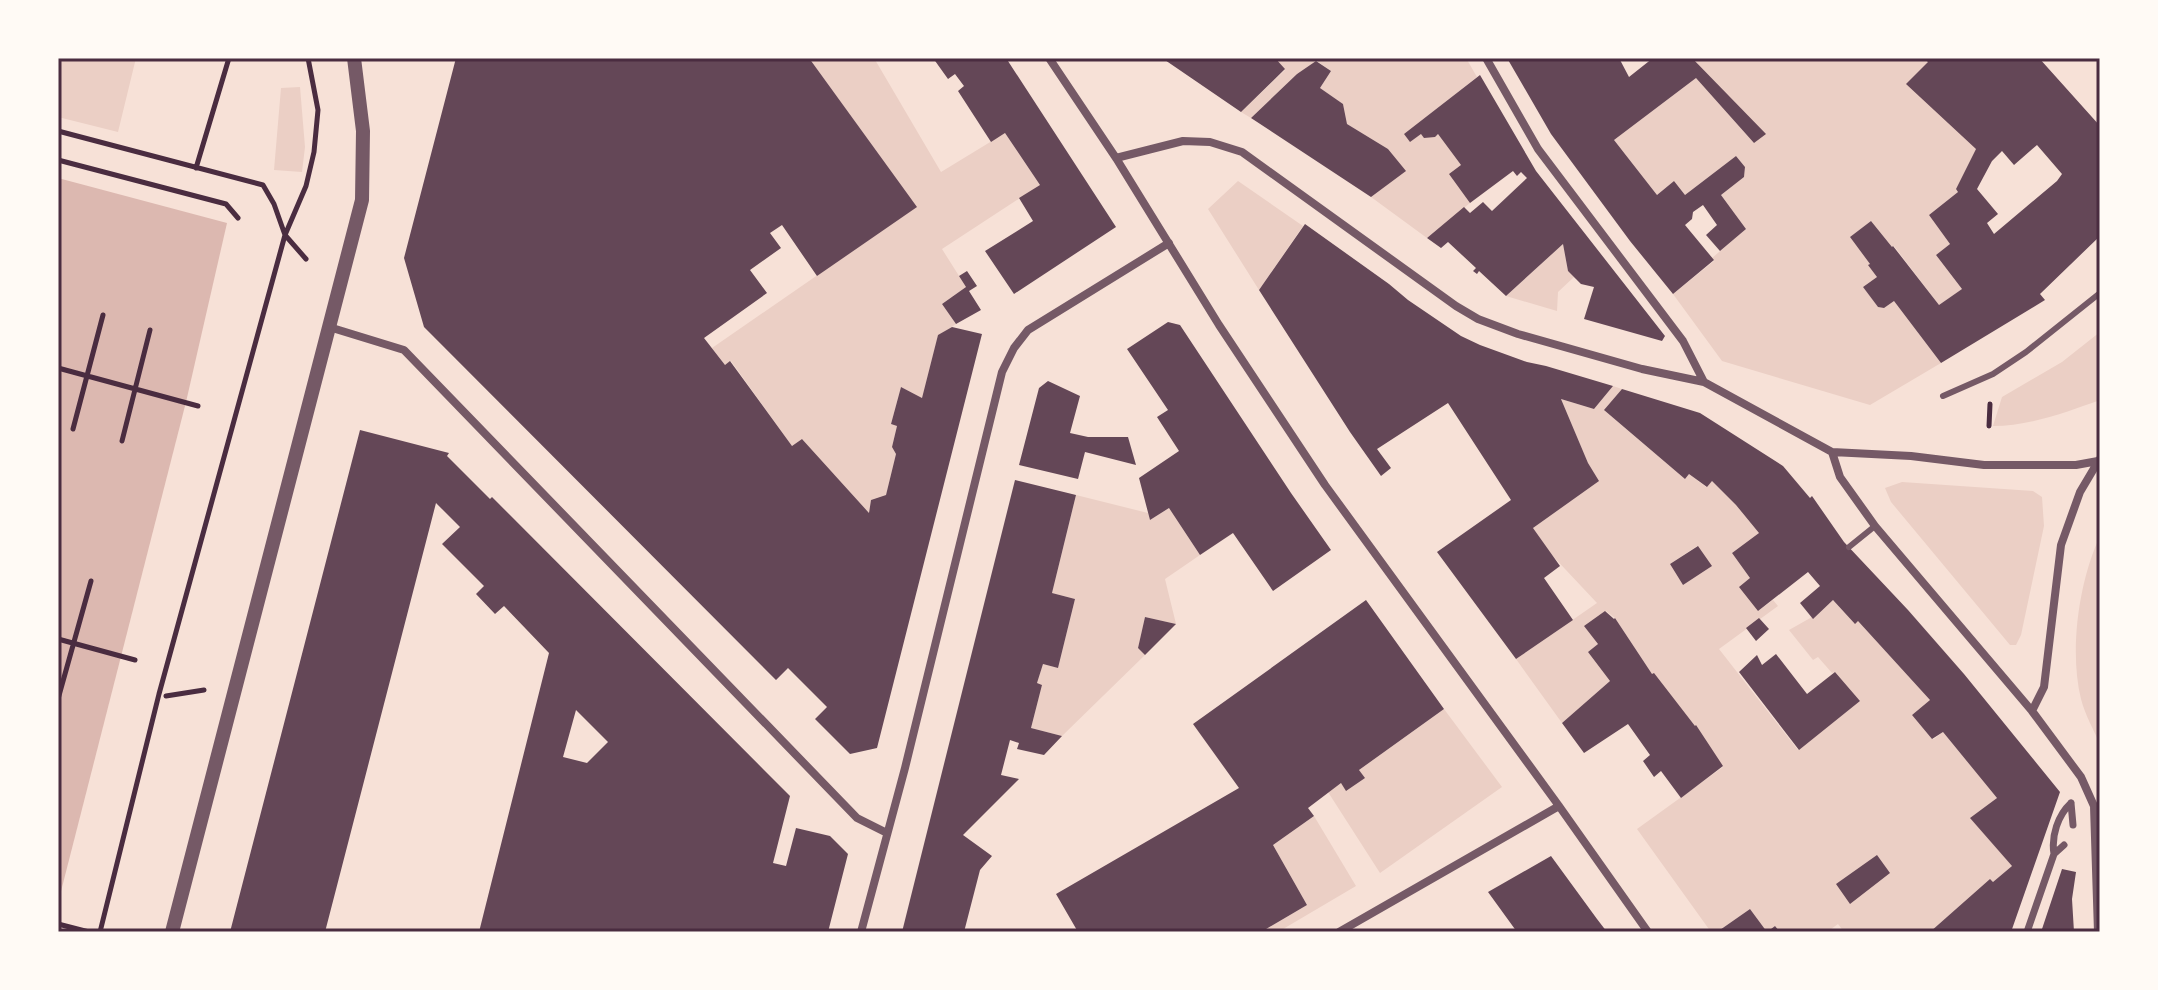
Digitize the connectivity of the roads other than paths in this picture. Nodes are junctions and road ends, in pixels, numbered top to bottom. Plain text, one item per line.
1 (354, 58) edge
2 (1049, 58) edge
3 (1486, 58) edge
4 (1116, 158) junction
5 (1169, 243) junction
6 (2100, 293) edge
7 (329, 327) junction
8 (1704, 382) junction
9 (1943, 396) dead end
10 (1832, 452) junction
11 (2099, 460) edge
12 (1875, 526) junction
13 (1849, 547) dead end
14 (2032, 711) junction
15 (1559, 806) junction
16 (2073, 825) dead end
17 (887, 833) junction
18 (2064, 845) dead end
19 (2054, 854) junction
20 (172, 932) edge
21 (861, 932) edge
22 (1339, 932) edge
23 (1648, 932) edge
24 (2027, 932) edge
25 (2098, 932) edge

1 - 7 street
2 - 4 street
3 - 8 street
4 - 5 street
4 - 8 street
5 - 15 street
5 - 17 street
6 - 9 lane
7 - 17 street
7 - 20 street
8 - 10 street
10 - 11 street
10 - 12 street
11 - 14 street
12 - 13 lane
12 - 14 street
14 - 25 street
15 - 22 street
15 - 23 street
16 - 19 street
17 - 21 street
18 - 19 street
19 - 24 street

